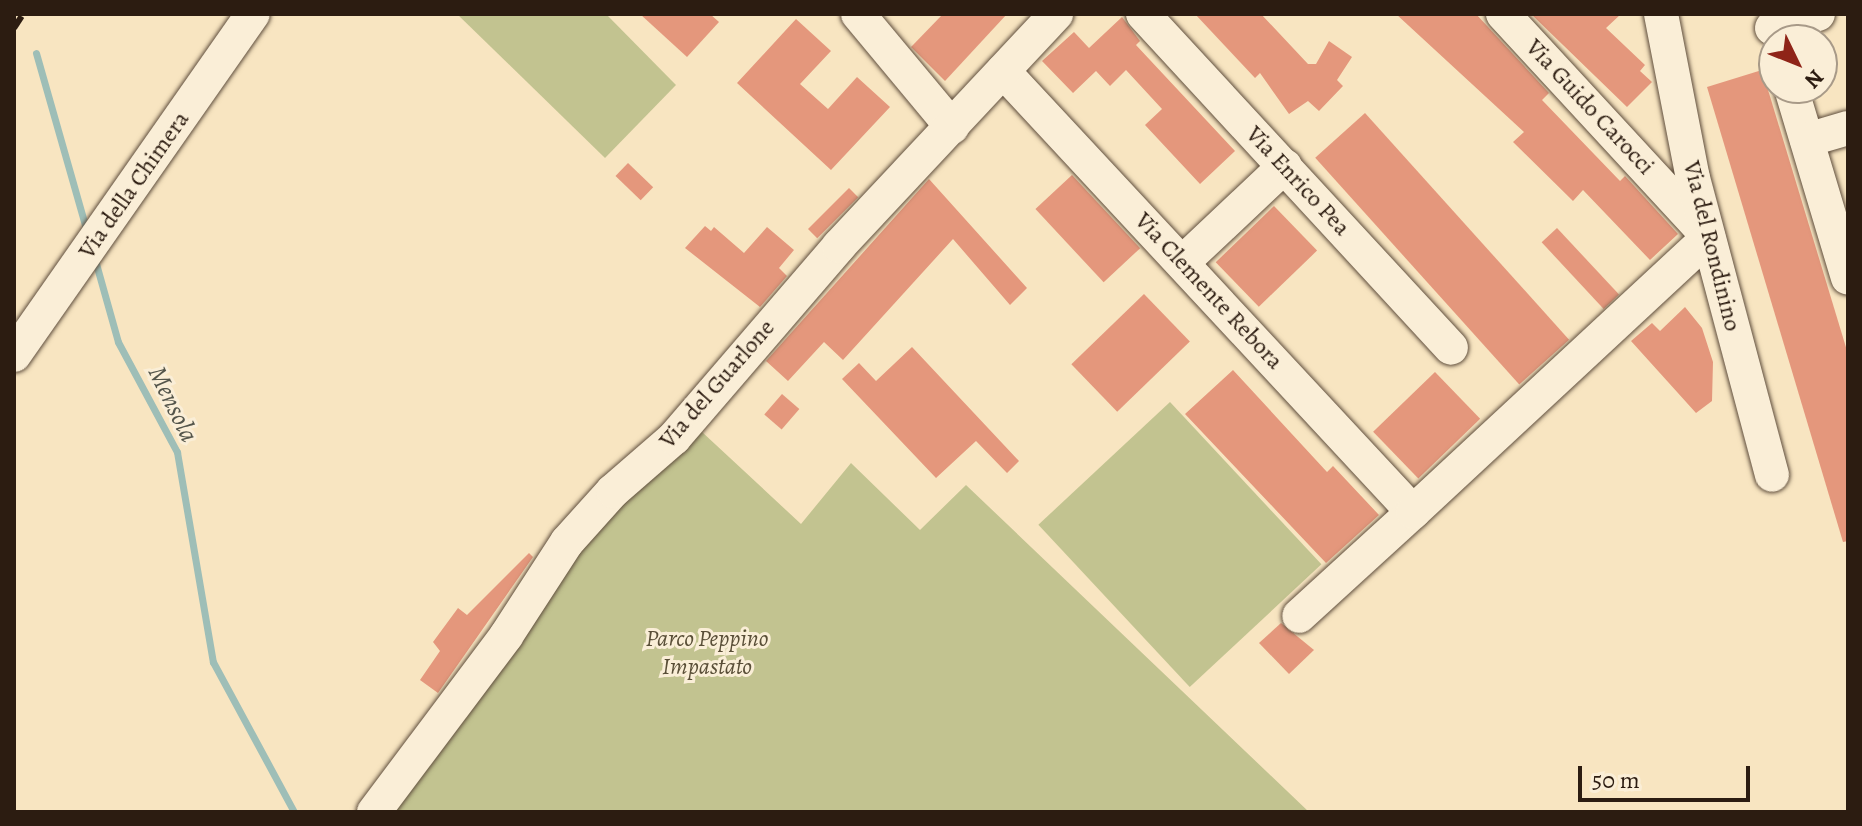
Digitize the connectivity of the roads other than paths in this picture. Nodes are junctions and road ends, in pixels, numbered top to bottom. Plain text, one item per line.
1 (253, 14) edge
2 (858, 14) edge
3 (1056, 14) edge
4 (1143, 14) edge
5 (1503, 14) edge
6 (1661, 14) edge
7 (1818, 14) edge
8 (1783, 24) edge
9 (1003, 71) junction
10 (1796, 104) edge
11 (952, 127) junction
12 (1848, 128) edge
13 (1807, 140) junction
14 (1285, 166) junction
15 (1708, 238) junction
16 (1183, 262) junction
17 (1848, 278) edge
18 (1451, 348) dead end
19 (14, 355) edge
20 (1772, 475) dead end
21 (1413, 512) junction
22 (1299, 616) dead end
23 (374, 812) edge

1 - 19 street, Via della Chimera
2 - 11 street
3 - 9 street, Via del Guarlone
4 - 14 street, Via Enrico Pea
5 - 15 street, Via Guido Carocci
6 - 15 street, Via del Rondinino
7 - 8 street
9 - 11 street, Via del Guarlone
9 - 16 street, Via Clemente Rebora
10 - 13 street
11 - 23 street, Via del Guarlone
12 - 13 street
13 - 17 street
14 - 16 street
14 - 18 street, Via Enrico Pea
15 - 20 street, Via del Rondinino
15 - 21 street
16 - 21 street, Via Clemente Rebora
21 - 22 street

